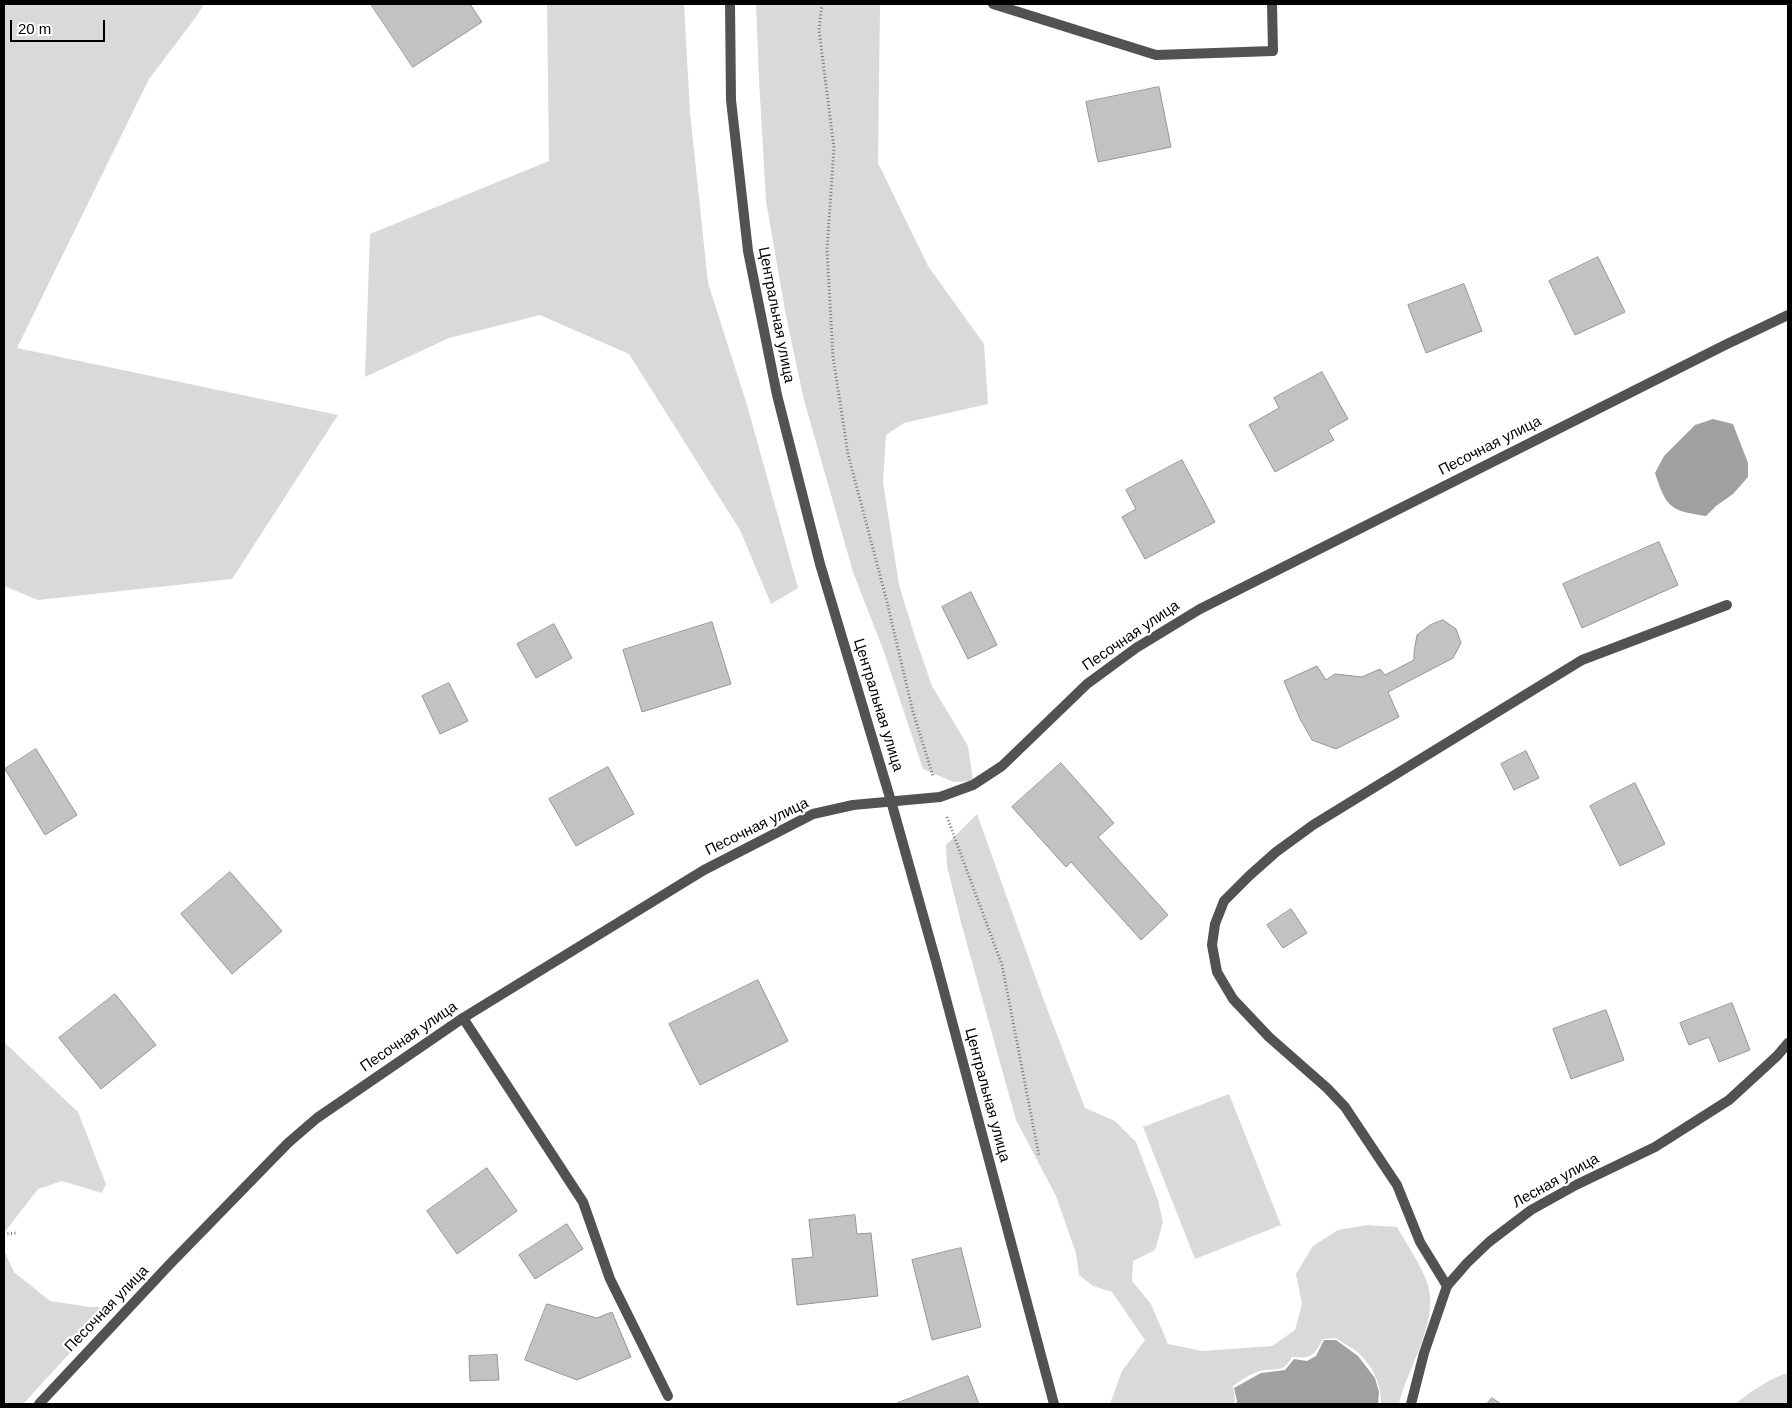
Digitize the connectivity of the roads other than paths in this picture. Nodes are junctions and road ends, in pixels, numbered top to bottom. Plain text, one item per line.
1 (730, 4) edge
2 (993, 4) edge
3 (1272, 4) edge
4 (1788, 314) edge
5 (1727, 605) dead end
6 (891, 802) junction
7 (463, 1018) junction
8 (1788, 1043) edge
9 (1447, 1286) junction
10 (668, 1396) dead end
11 (39, 1404) edge
12 (1054, 1404) edge
13 (1411, 1404) edge

1 - 6 street, Центральная улица
2 - 3 street
4 - 6 street, Песочная улица
5 - 9 street
6 - 7 street, Песочная улица
6 - 12 street, Центральная улица
7 - 10 street
7 - 11 street, Песочная улица
8 - 9 street, Лесная улица
9 - 13 street, Лесная улица

